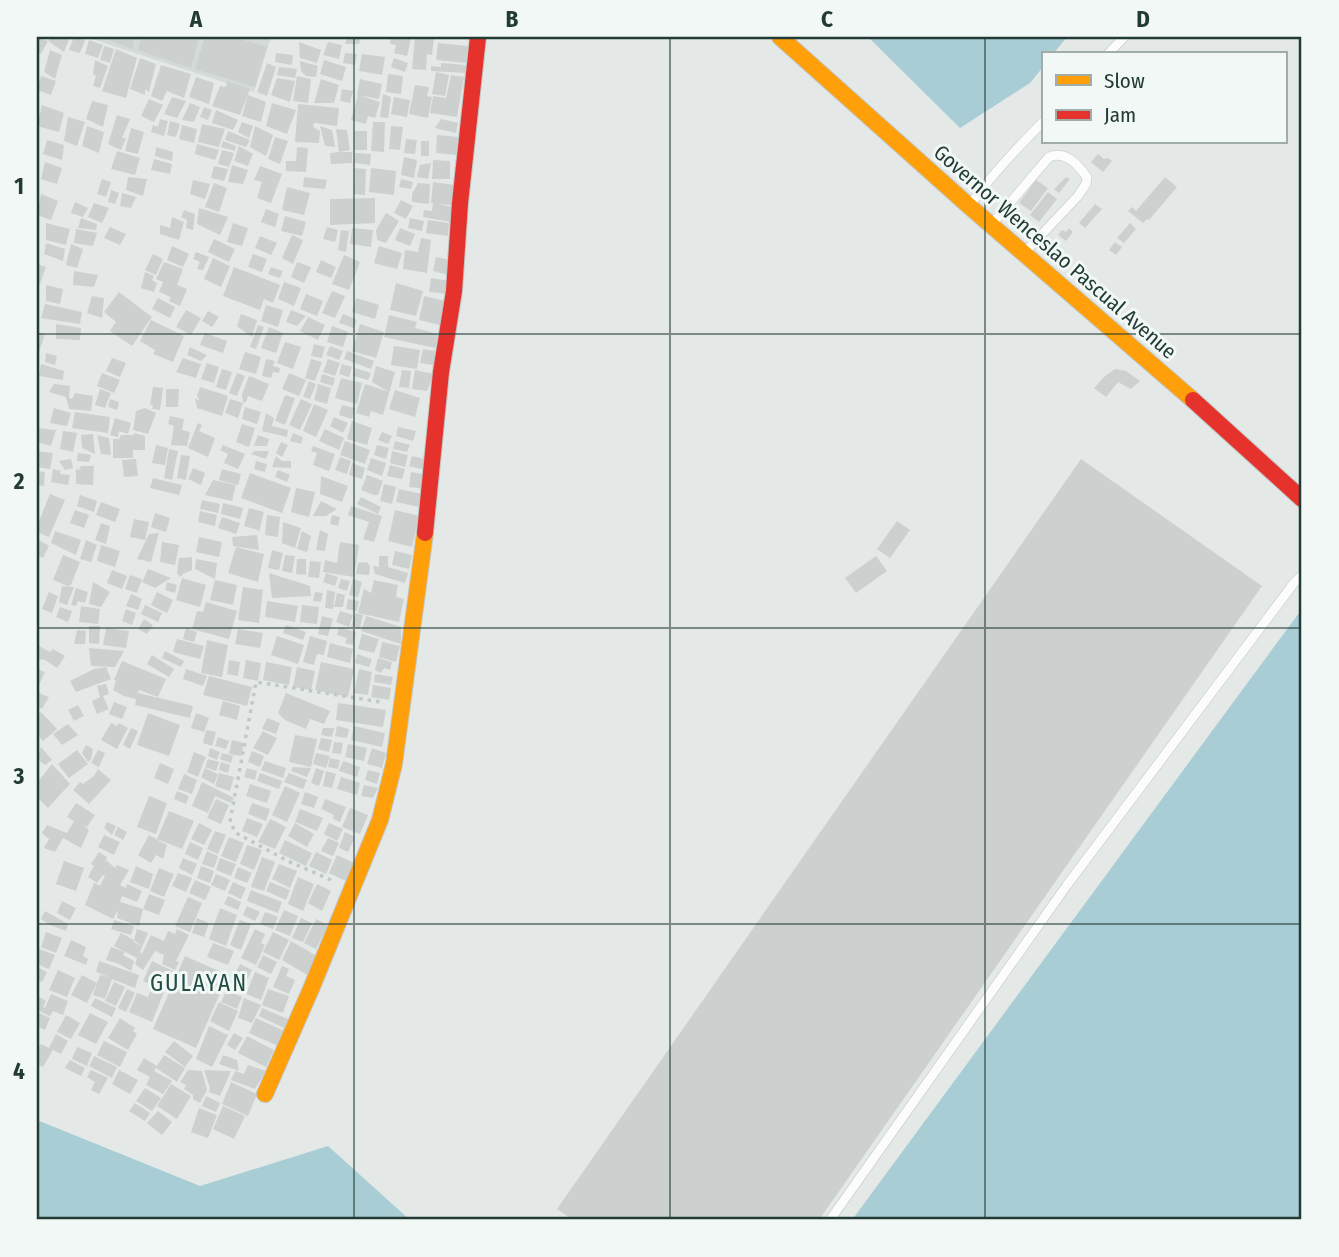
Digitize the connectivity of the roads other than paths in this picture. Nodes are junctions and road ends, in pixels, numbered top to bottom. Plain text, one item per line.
1 (478, 37) edge
2 (780, 37) edge
3 (1124, 37) edge
4 (1110, 52) edge
5 (1042, 123) edge
6 (969, 206) junction
7 (991, 225) junction
8 (1024, 253) junction
9 (1302, 499) edge
10 (1302, 575) edge
11 (264, 1094) dead end
12 (830, 1220) edge

1 - 11 street
2 - 6 street, Governor Wenceslao Pascual Avenue
3 - 4 lane
5 - 6 lane
6 - 7 street, Governor Wenceslao Pascual Avenue
7 - 8 street, Governor Wenceslao Pascual Avenue
7 - 8 lane
8 - 9 street, Governor Wenceslao Pascual Avenue
10 - 12 lane

